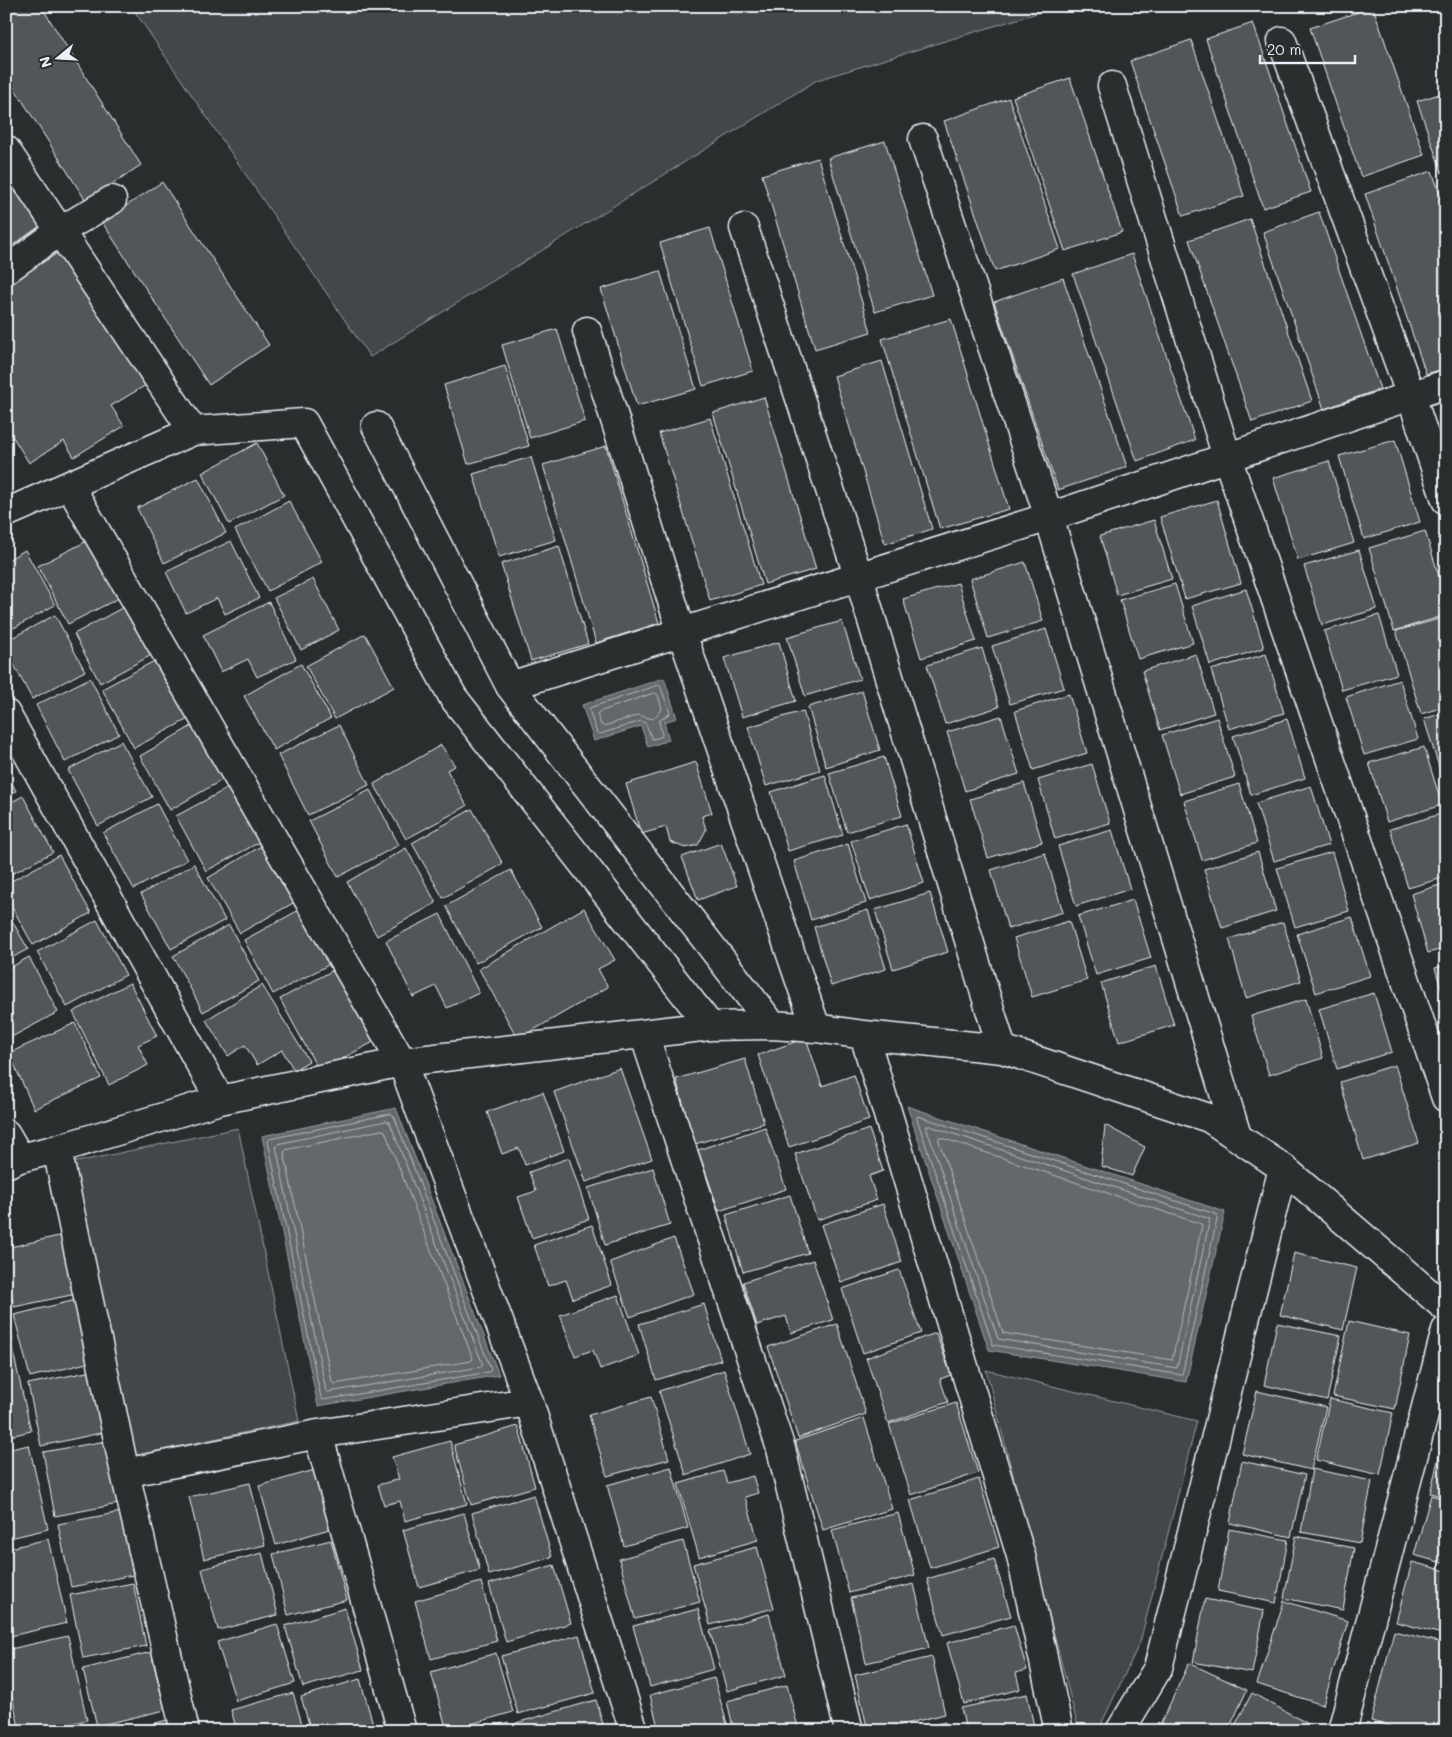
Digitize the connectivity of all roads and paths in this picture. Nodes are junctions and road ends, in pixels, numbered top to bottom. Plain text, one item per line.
1 (1282, 41) dead end
2 (1112, 86) dead end
3 (923, 139) dead end
4 (6, 150) edge
5 (112, 200) dead end
6 (744, 228) dead end
7 (60, 231) junction
8 (6, 270) edge
9 (587, 331) dead end
10 (1446, 384) edge
11 (1411, 396) junction
12 (376, 426) dead end
13 (193, 431) junction
14 (1227, 456) junction
15 (70, 486) junction
16 (1446, 500) edge
17 (9, 506) edge
18 (1049, 517) junction
19 (860, 578) junction
20 (682, 632) junction
21 (510, 686) junction
22 (6, 714) edge
23 (772, 1025) junction
24 (710, 1026) junction
25 (816, 1028) junction
26 (644, 1034) junction
27 (864, 1035) junction
28 (1002, 1049) junction
29 (402, 1062) junction
30 (1446, 1098) edge
31 (220, 1100) junction
32 (6, 1134) edge
33 (1237, 1136) junction
34 (57, 1149) junction
35 (13, 1161) edge
36 (1283, 1168) junction
37 (1446, 1308) edge
38 (1446, 1330) edge
39 (529, 1402) junction
40 (318, 1434) junction
41 (125, 1473) junction
42 (185, 1731) edge
43 (402, 1731) edge
44 (634, 1731) edge
45 (849, 1731) edge
46 (1059, 1731) edge
47 (1120, 1731) edge
48 (1342, 1731) edge

1 - 11 street
2 - 14 street
3 - 18 street
4 - 7 street
5 - 7 street
6 - 19 street
7 - 8 street
7 - 13 street
9 - 20 street
10 - 11 street
11 - 14 street
11 - 16 street
12 - 21 street
13 - 15 street
13 - 24 street
14 - 18 street
14 - 30 street
15 - 17 street
15 - 29 street
18 - 19 street
18 - 33 street
19 - 20 street
19 - 28 street
20 - 21 street
20 - 25 street
21 - 23 street
22 - 31 street
23 - 24 street
23 - 25 street
24 - 26 street
25 - 27 street
26 - 29 street
26 - 45 street
27 - 28 street
27 - 46 street
28 - 33 street
29 - 31 street
29 - 39 street
31 - 34 street
32 - 35 street
33 - 36 street
34 - 35 street
34 - 41 street
36 - 37 street
36 - 47 street
38 - 48 street
39 - 40 street
39 - 44 street
40 - 41 street
40 - 43 street
41 - 42 street

